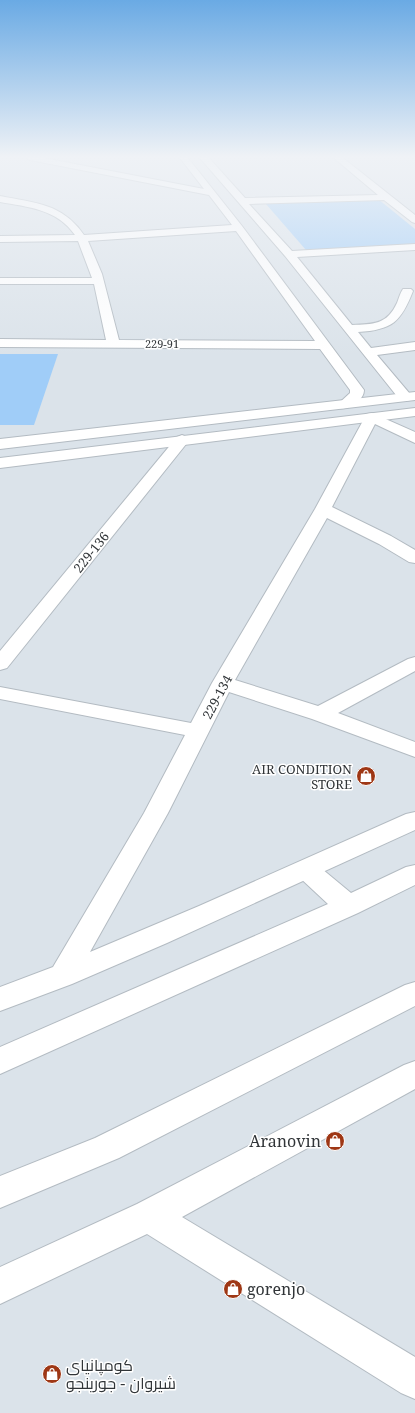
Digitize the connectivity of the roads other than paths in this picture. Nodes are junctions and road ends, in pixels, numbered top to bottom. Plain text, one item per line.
1 (72, 224) edge
2 (237, 224) edge
3 (264, 224) edge
4 (240, 228) junction
5 (0, 238) edge
6 (81, 238) junction
7 (415, 247) edge
8 (292, 257) junction
9 (264, 261) junction
10 (0, 281) edge
11 (98, 281) junction
12 (407, 292) dead end
13 (349, 329) junction
14 (0, 343) edge
15 (113, 343) junction
16 (325, 345) junction
17 (415, 346) edge
18 (368, 352) junction
19 (384, 373) junction
20 (347, 375) junction
21 (410, 397) edge
22 (344, 405) junction
23 (415, 412) edge
24 (372, 417) junction
25 (415, 438) edge
26 (182, 440) junction
27 (0, 444) edge
28 (0, 463) edge
29 (323, 509) junction
30 (415, 558) edge
31 (415, 663) edge
32 (0, 664) edge
33 (223, 683) junction
34 (0, 693) edge
35 (320, 714) junction
36 (198, 731) junction
37 (415, 750) edge
38 (415, 820) edge
39 (307, 870) junction
40 (415, 874) edge
41 (348, 906) junction
42 (62, 976) junction
43 (415, 994) edge
44 (0, 1000) edge
45 (0, 1061) edge
46 (415, 1074) edge
47 (0, 1192) edge
48 (149, 1216) junction
49 (0, 1286) edge
50 (415, 1379) edge

1 - 6 main road
2 - 4 main road
3 - 8 main road
4 - 6 main road
4 - 9 main road
5 - 6 main road
6 - 11 main road
7 - 8 main road
8 - 9 main road
8 - 13 main road
9 - 16 main road
10 - 11 main road
11 - 15 main road
12 - 13 main road
13 - 18 main road
14 - 15 main road, 229-91
15 - 16 main road, 229-91
16 - 20 main road
17 - 18 main road
18 - 19 main road
19 - 20 main road
19 - 21 main road
20 - 22 main road
21 - 22 main road
22 - 27 main road
23 - 24 main road
24 - 25 main road
24 - 26 main road
24 - 29 main road, 229-134
26 - 28 main road
26 - 32 main road, 229-136
29 - 30 main road
29 - 33 main road, 229-134
31 - 35 main road
33 - 35 main road
33 - 36 main road, 229-134
34 - 36 main road
35 - 37 main road
36 - 42 main road, 229-134
38 - 39 main road
39 - 41 main road
39 - 42 main road
40 - 41 main road
41 - 45 main road
42 - 44 main road
43 - 47 main road
46 - 48 main road
48 - 49 main road
48 - 50 main road

